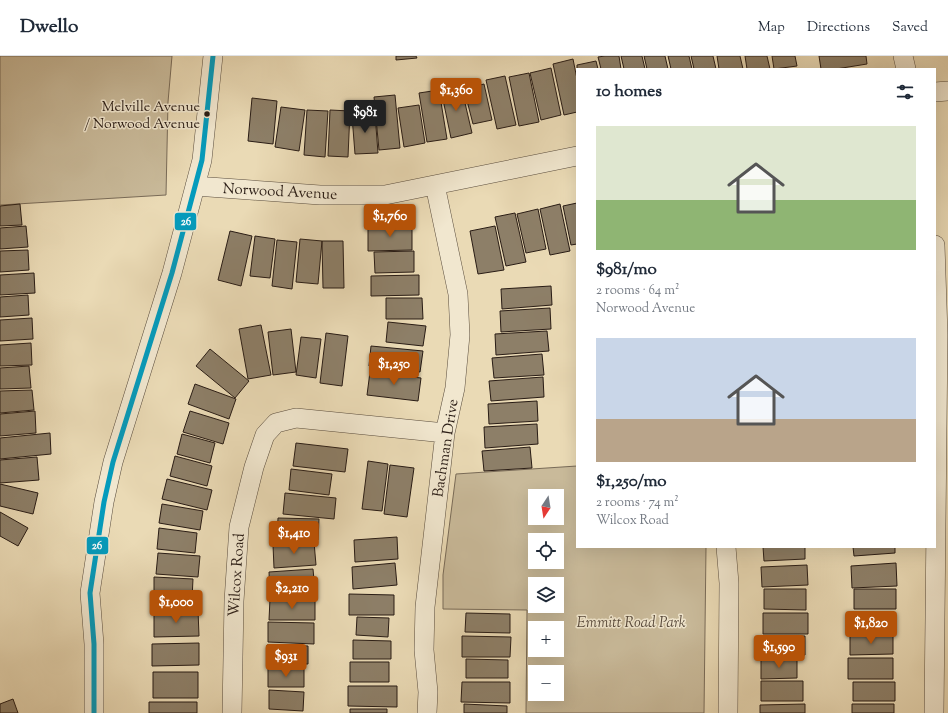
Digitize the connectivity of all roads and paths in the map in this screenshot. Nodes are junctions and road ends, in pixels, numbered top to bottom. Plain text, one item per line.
1 (213, 56) edge
2 (903, 56) edge
3 (906, 68) edge
4 (948, 91) edge
5 (936, 92) edge
6 (576, 156) edge
7 (435, 185) junction
8 (195, 186) junction
9 (445, 433) junction
10 (726, 548) edge
11 (935, 548) edge
12 (94, 713) edge
13 (232, 713) edge
14 (428, 713) edge
15 (728, 713) edge
16 (934, 713) edge

1 - 8 street
2 - 3 street
4 - 5 street
6 - 7 street, Norwood Avenue
7 - 8 street, Norwood Avenue
7 - 9 street, Bachman Drive
8 - 12 street
9 - 13 street, Wilcox Road
9 - 14 street, Bachman Drive
10 - 15 street
11 - 16 street

